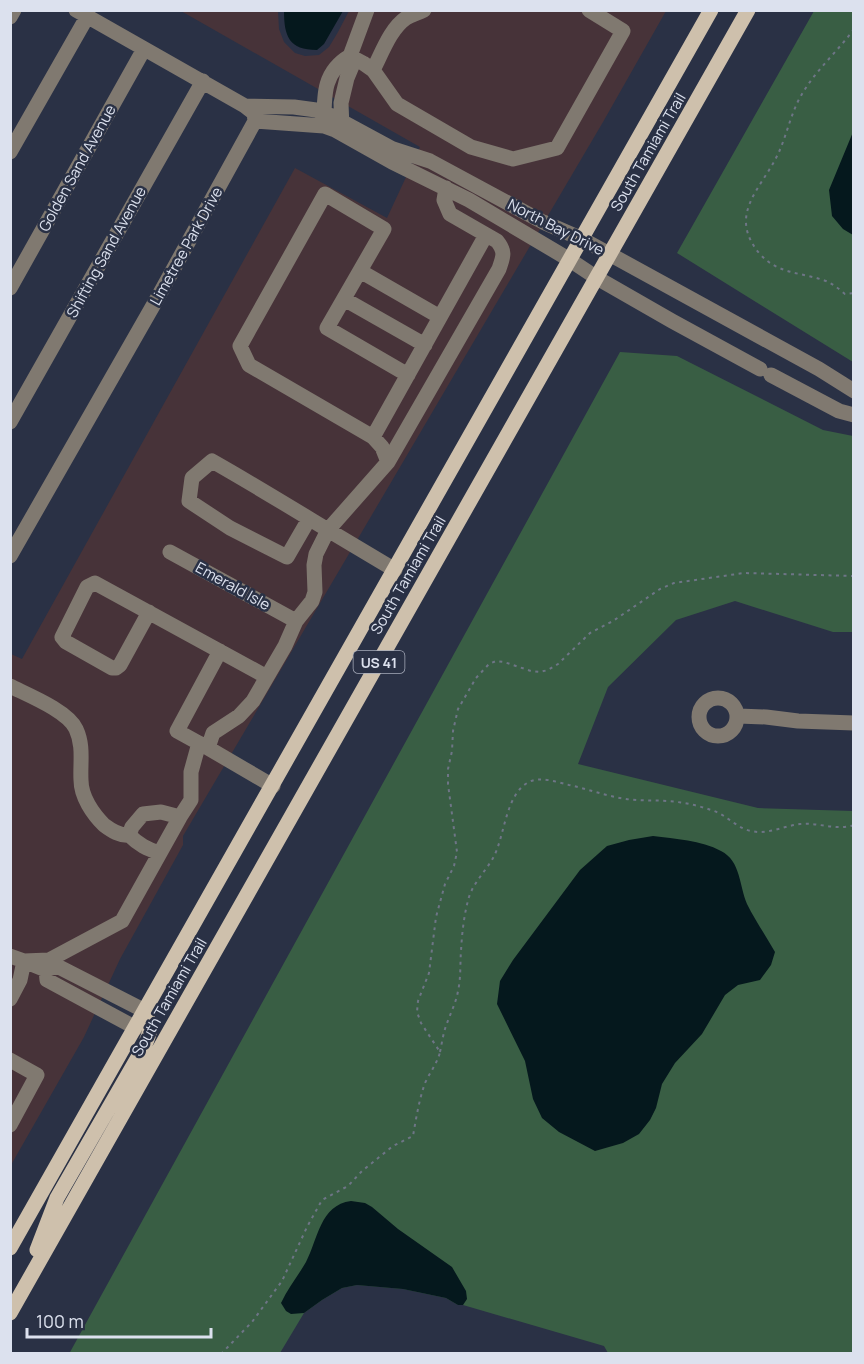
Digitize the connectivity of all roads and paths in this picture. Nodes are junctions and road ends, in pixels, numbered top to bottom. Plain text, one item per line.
1 (14, 10) edge
2 (367, 10) edge
3 (423, 10) edge
4 (589, 10) edge
5 (711, 10) edge
6 (748, 10) edge
7 (82, 14) edge
8 (10, 17) edge
9 (854, 29) edge
10 (144, 49) junction
11 (350, 56) junction
12 (373, 70) junction
13 (203, 81) junction
14 (245, 106) junction
15 (299, 107) junction
16 (324, 119) junction
17 (255, 122) junction
18 (297, 124) junction
19 (342, 127) junction
20 (10, 152) edge
21 (446, 188) junction
22 (486, 235) junction
23 (582, 239) junction
24 (610, 254) junction
25 (570, 260) junction
26 (360, 271) junction
27 (597, 278) junction
28 (10, 288) edge
29 (854, 293) edge
30 (344, 298) junction
31 (440, 317) junction
32 (425, 345) junction
33 (408, 375) junction
34 (854, 391) edge
35 (854, 415) edge
36 (10, 422) edge
37 (373, 437) junction
38 (388, 462) junction
39 (309, 519) junction
40 (328, 530) junction
41 (170, 552) dead end
42 (10, 556) edge
43 (395, 570) junction
44 (854, 576) edge
45 (149, 612) junction
46 (296, 621) junction
47 (220, 651) junction
48 (267, 677) junction
49 (10, 686) edge
50 (738, 716) dead end
51 (854, 723) edge
52 (203, 745) junction
53 (273, 786) junction
54 (180, 817) junction
55 (854, 825) edge
56 (129, 835) junction
57 (160, 854) junction
58 (17, 958) edge
59 (46, 970) junction
60 (10, 999) edge
61 (145, 1011) junction
62 (136, 1028) junction
63 (440, 1052) junction
64 (10, 1060) edge
65 (10, 1125) edge
66 (10, 1248) edge
67 (19, 1298) junction
68 (10, 1313) edge
69 (221, 1353) edge

1 - 8 street
2 - 11 street
3 - 12 street
4 - 12 street
5 - 23 main road, South Tamiami Trail / US 41
6 - 24 main road, South Tamiami Trail / US 41
7 - 10 street
7 - 20 street
9 - 29 path
10 - 13 street
10 - 28 street, Golden Sand Avenue
11 - 12 street
11 - 16 street
11 - 19 street
13 - 14 street
13 - 36 street, Shifting Sand Avenue
14 - 15 street, North Bay Drive
14 - 17 street
15 - 16 street, North Bay Drive
15 - 18 street
16 - 18 street, North Bay Drive
16 - 19 street, North Bay Drive
17 - 18 street, North Bay Drive
17 - 42 street, Limetree Park Drive
19 - 21 street, North Bay Drive
19 - 23 street, North Bay Drive
21 - 22 street
21 - 25 street, North Bay Drive
22 - 31 street
22 - 38 street
23 - 24 street, North Bay Drive
23 - 25 main road, South Tamiami Trail / US 41
24 - 27 main road, South Tamiami Trail / US 41
24 - 34 street, North Bay Drive
25 - 27 street, North Bay Drive
25 - 43 main road, South Tamiami Trail / US 41
26 - 30 street
26 - 31 street
26 - 37 street
27 - 35 street, North Bay Drive
27 - 67 main road, South Tamiami Trail / US 41
30 - 32 street
30 - 33 street
31 - 32 street
32 - 33 street
33 - 37 street
37 - 38 street
38 - 40 street
39 - 39 street
39 - 40 street
40 - 43 street
40 - 46 street
41 - 46 street, Emerald Isle
43 - 53 main road, South Tamiami Trail / US 41
44 - 63 path
45 - 45 street
45 - 47 street
46 - 48 street
47 - 48 street
47 - 52 street
48 - 52 street
49 - 56 street
50 - 51 street
52 - 53 street
52 - 54 street
53 - 61 main road, South Tamiami Trail / US 41
54 - 56 street
54 - 57 street
55 - 63 path
56 - 57 street
57 - 58 street
58 - 59 street
58 - 60 street
59 - 61 street
59 - 62 street
61 - 62 main road, South Tamiami Trail / US 41
61 - 67 main road
62 - 66 main road, South Tamiami Trail / US 41
63 - 69 path
64 - 65 street
67 - 68 main road, South Tamiami Trail / US 41

